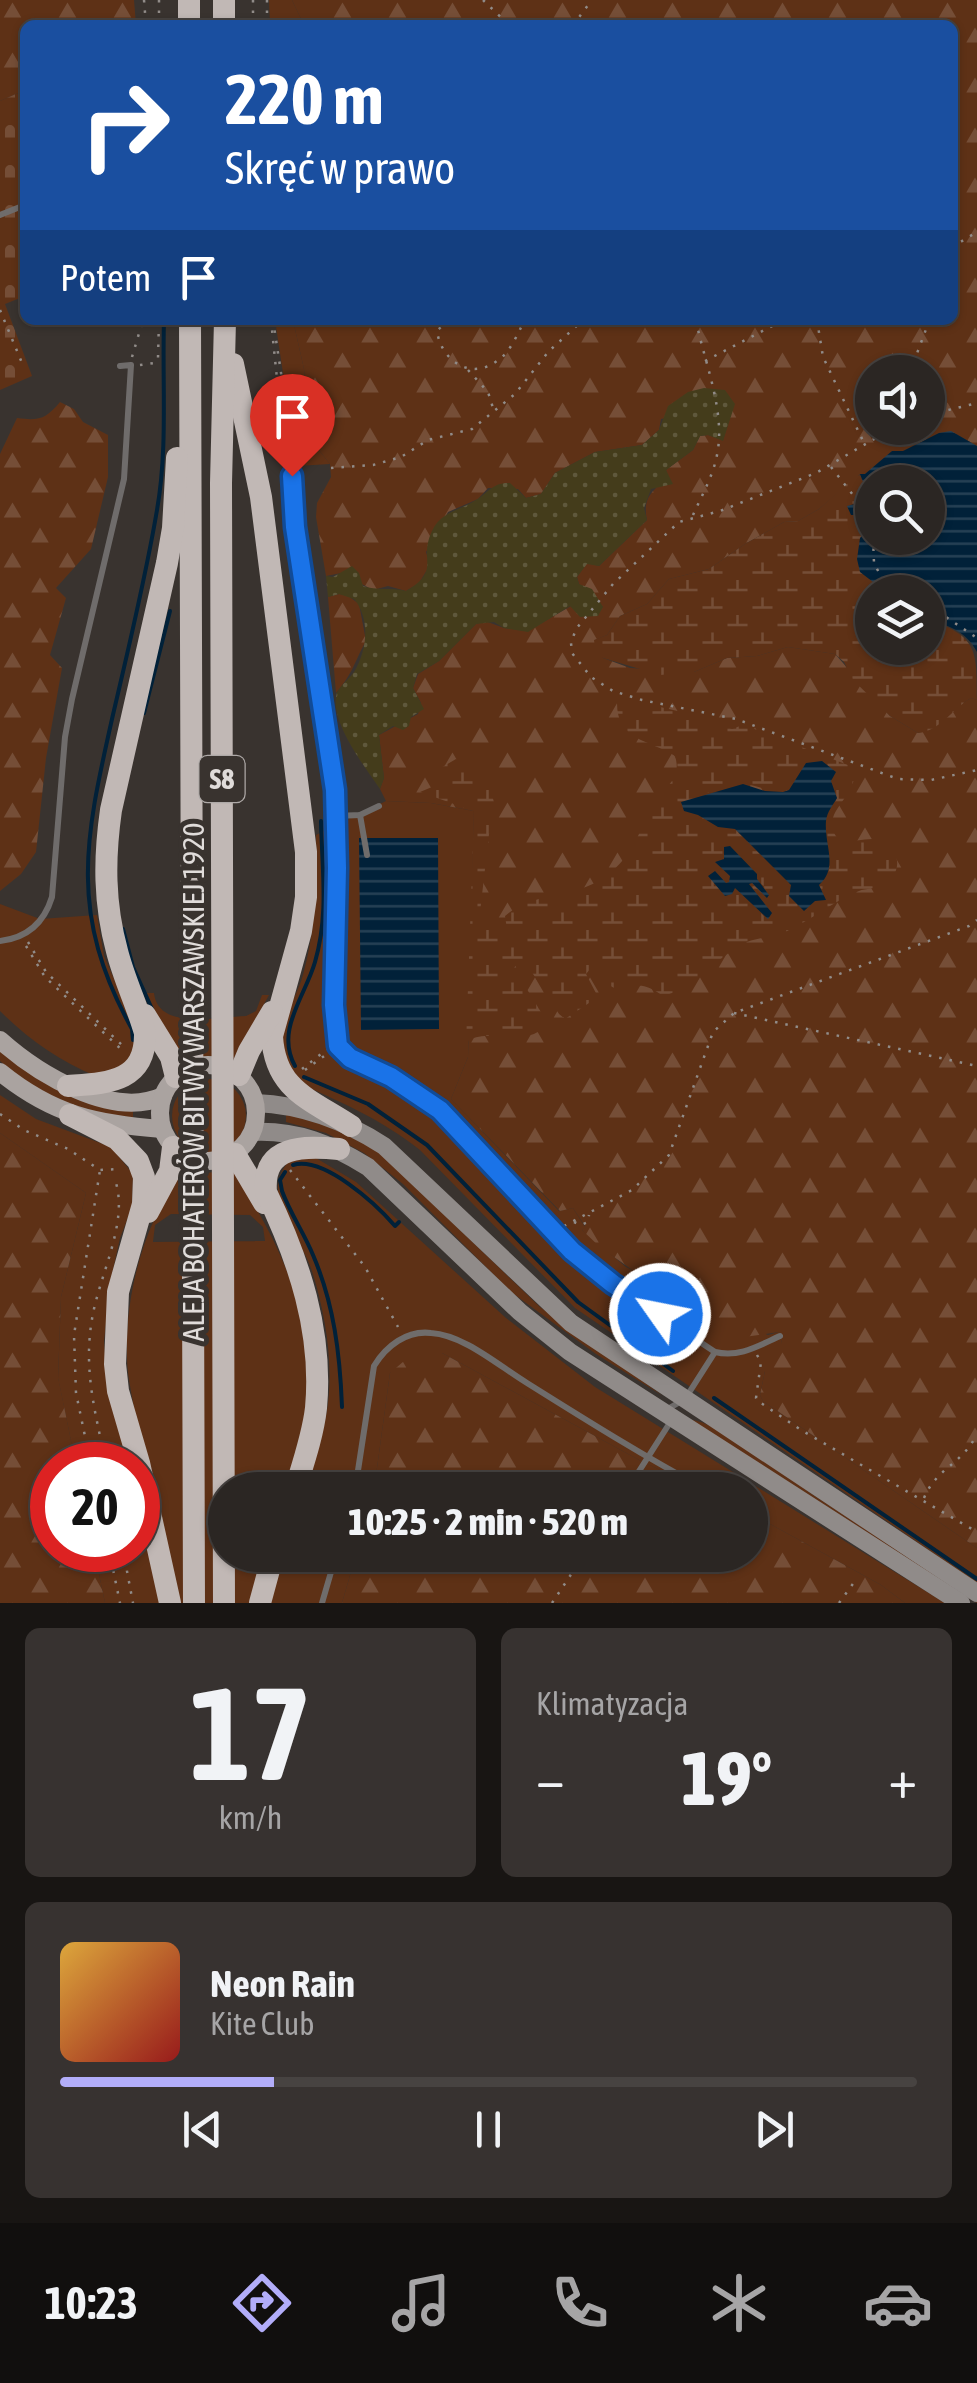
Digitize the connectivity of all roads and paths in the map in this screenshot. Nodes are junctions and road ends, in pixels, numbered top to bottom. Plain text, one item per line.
1 (483, 0) edge
2 (592, 0) edge
3 (504, 20) edge
4 (577, 20) edge
5 (0, 310) edge
6 (143, 325) edge
7 (160, 325) edge
8 (190, 325) edge
9 (225, 325) edge
10 (225, 325) edge
11 (272, 325) edge
12 (273, 325) edge
13 (444, 325) edge
14 (522, 325) edge
15 (578, 325) edge
16 (697, 325) edge
17 (774, 325) edge
18 (818, 325) edge
19 (928, 325) edge
20 (916, 355) edge
21 (704, 362) junction
22 (22, 363) dead end
23 (131, 365) junction
24 (120, 366) dead end
25 (467, 368) junction
26 (977, 403) edge
27 (494, 411) junction
28 (945, 411) edge
29 (855, 425) edge
30 (862, 445) edge
31 (830, 466) junction
32 (331, 468) dead end
33 (292, 476) junction
34 (855, 497) edge
35 (692, 516) junction
36 (945, 617) edge
37 (977, 638) edge
38 (977, 770) edge
39 (379, 806) dead end
40 (360, 815) junction
41 (336, 816) junction
42 (366, 855) dead end
43 (977, 920) edge
44 (22, 935) junction
45 (0, 941) edge
46 (286, 990) junction
47 (130, 991) junction
48 (734, 1014) junction
49 (0, 1040) edge
50 (139, 1062) junction
51 (977, 1066) edge
52 (0, 1072) edge
53 (239, 1076) junction
54 (68, 1086) junction
55 (170, 1086) junction
56 (256, 1103) junction
57 (0, 1114) edge
58 (70, 1115) junction
59 (351, 1126) junction
60 (253, 1132) junction
61 (168, 1138) junction
62 (340, 1149) junction
63 (235, 1154) junction
64 (279, 1156) junction
65 (554, 1232) junction
66 (284, 1236) junction
67 (128, 1247) junction
68 (780, 1336) dead end
69 (404, 1338) junction
70 (751, 1349) junction
71 (715, 1352) junction
72 (685, 1399) junction
73 (649, 1405) junction
74 (672, 1420) junction
75 (977, 1434) edge
76 (86, 1442) edge
77 (648, 1458) junction
78 (300, 1472) edge
79 (358, 1472) edge
80 (639, 1472) edge
81 (674, 1472) edge
82 (923, 1500) junction
83 (977, 1532) edge
84 (114, 1572) edge
85 (128, 1572) edge
86 (268, 1572) edge
87 (331, 1572) edge
88 (573, 1572) edge
89 (855, 1582) dead end
90 (977, 1594) edge
91 (120, 1603) edge
92 (134, 1603) edge
93 (170, 1603) edge
94 (194, 1603) edge
95 (224, 1603) edge
96 (260, 1603) edge
97 (322, 1603) edge
98 (552, 1603) edge
99 (838, 1603) edge
100 (961, 1603) edge

1 - 3 path
2 - 4 path
5 - 22 path
6 - 23 path
7 - 23 path
8 - 47 highway
8 - 94 highway, ALEJA BOHATERÓW BITWY WARSZAWSKIEJ 1920 / S8
9 - 46 highway
10 - 95 highway, ALEJA BOHATERÓW BITWY WARSZAWSKIEJ 1920 / S8
11 - 33 path
12 - 33 path
13 - 25 path
14 - 25 path
15 - 27 path
16 - 21 path
17 - 21 path
18 - 29 path
19 - 20 path
21 - 35 path
23 - 24 lane
23 - 44 lane
25 - 27 path
26 - 28 path
27 - 32 path
30 - 31 path
31 - 34 path
31 - 35 path
33 - 41 lane
35 - 38 path
36 - 37 path
39 - 40 lane
40 - 41 lane
40 - 42 lane
41 - 65 lane
43 - 48 path
44 - 45 lane
44 - 50 path
46 - 53 highway
46 - 59 highway
47 - 50 highway
47 - 55 highway
48 - 51 path
48 - 65 path
49 - 54 main road
50 - 54 highway
52 - 58 main road
53 - 55 main road
53 - 56 main road
54 - 55 main road
55 - 61 main road
56 - 59 main road
56 - 60 main road
57 - 76 path
58 - 61 main road
58 - 67 highway
59 - 72 main road
60 - 62 main road
60 - 63 main road
61 - 63 main road
61 - 67 highway
62 - 64 highway
62 - 73 main road
63 - 66 highway
64 - 66 highway
64 - 69 path
65 - 71 lane
66 - 78 highway
67 - 93 highway
68 - 70 lane
69 - 77 lane
69 - 79 lane
70 - 71 lane
70 - 82 path
71 - 72 lane
72 - 73 lane
72 - 90 main road
73 - 74 main road
74 - 77 lane
74 - 100 main road
75 - 82 path
77 - 80 lane
77 - 81 lane
82 - 83 path
84 - 91 path
85 - 92 path
86 - 96 highway
87 - 97 lane
88 - 98 path
89 - 99 path

